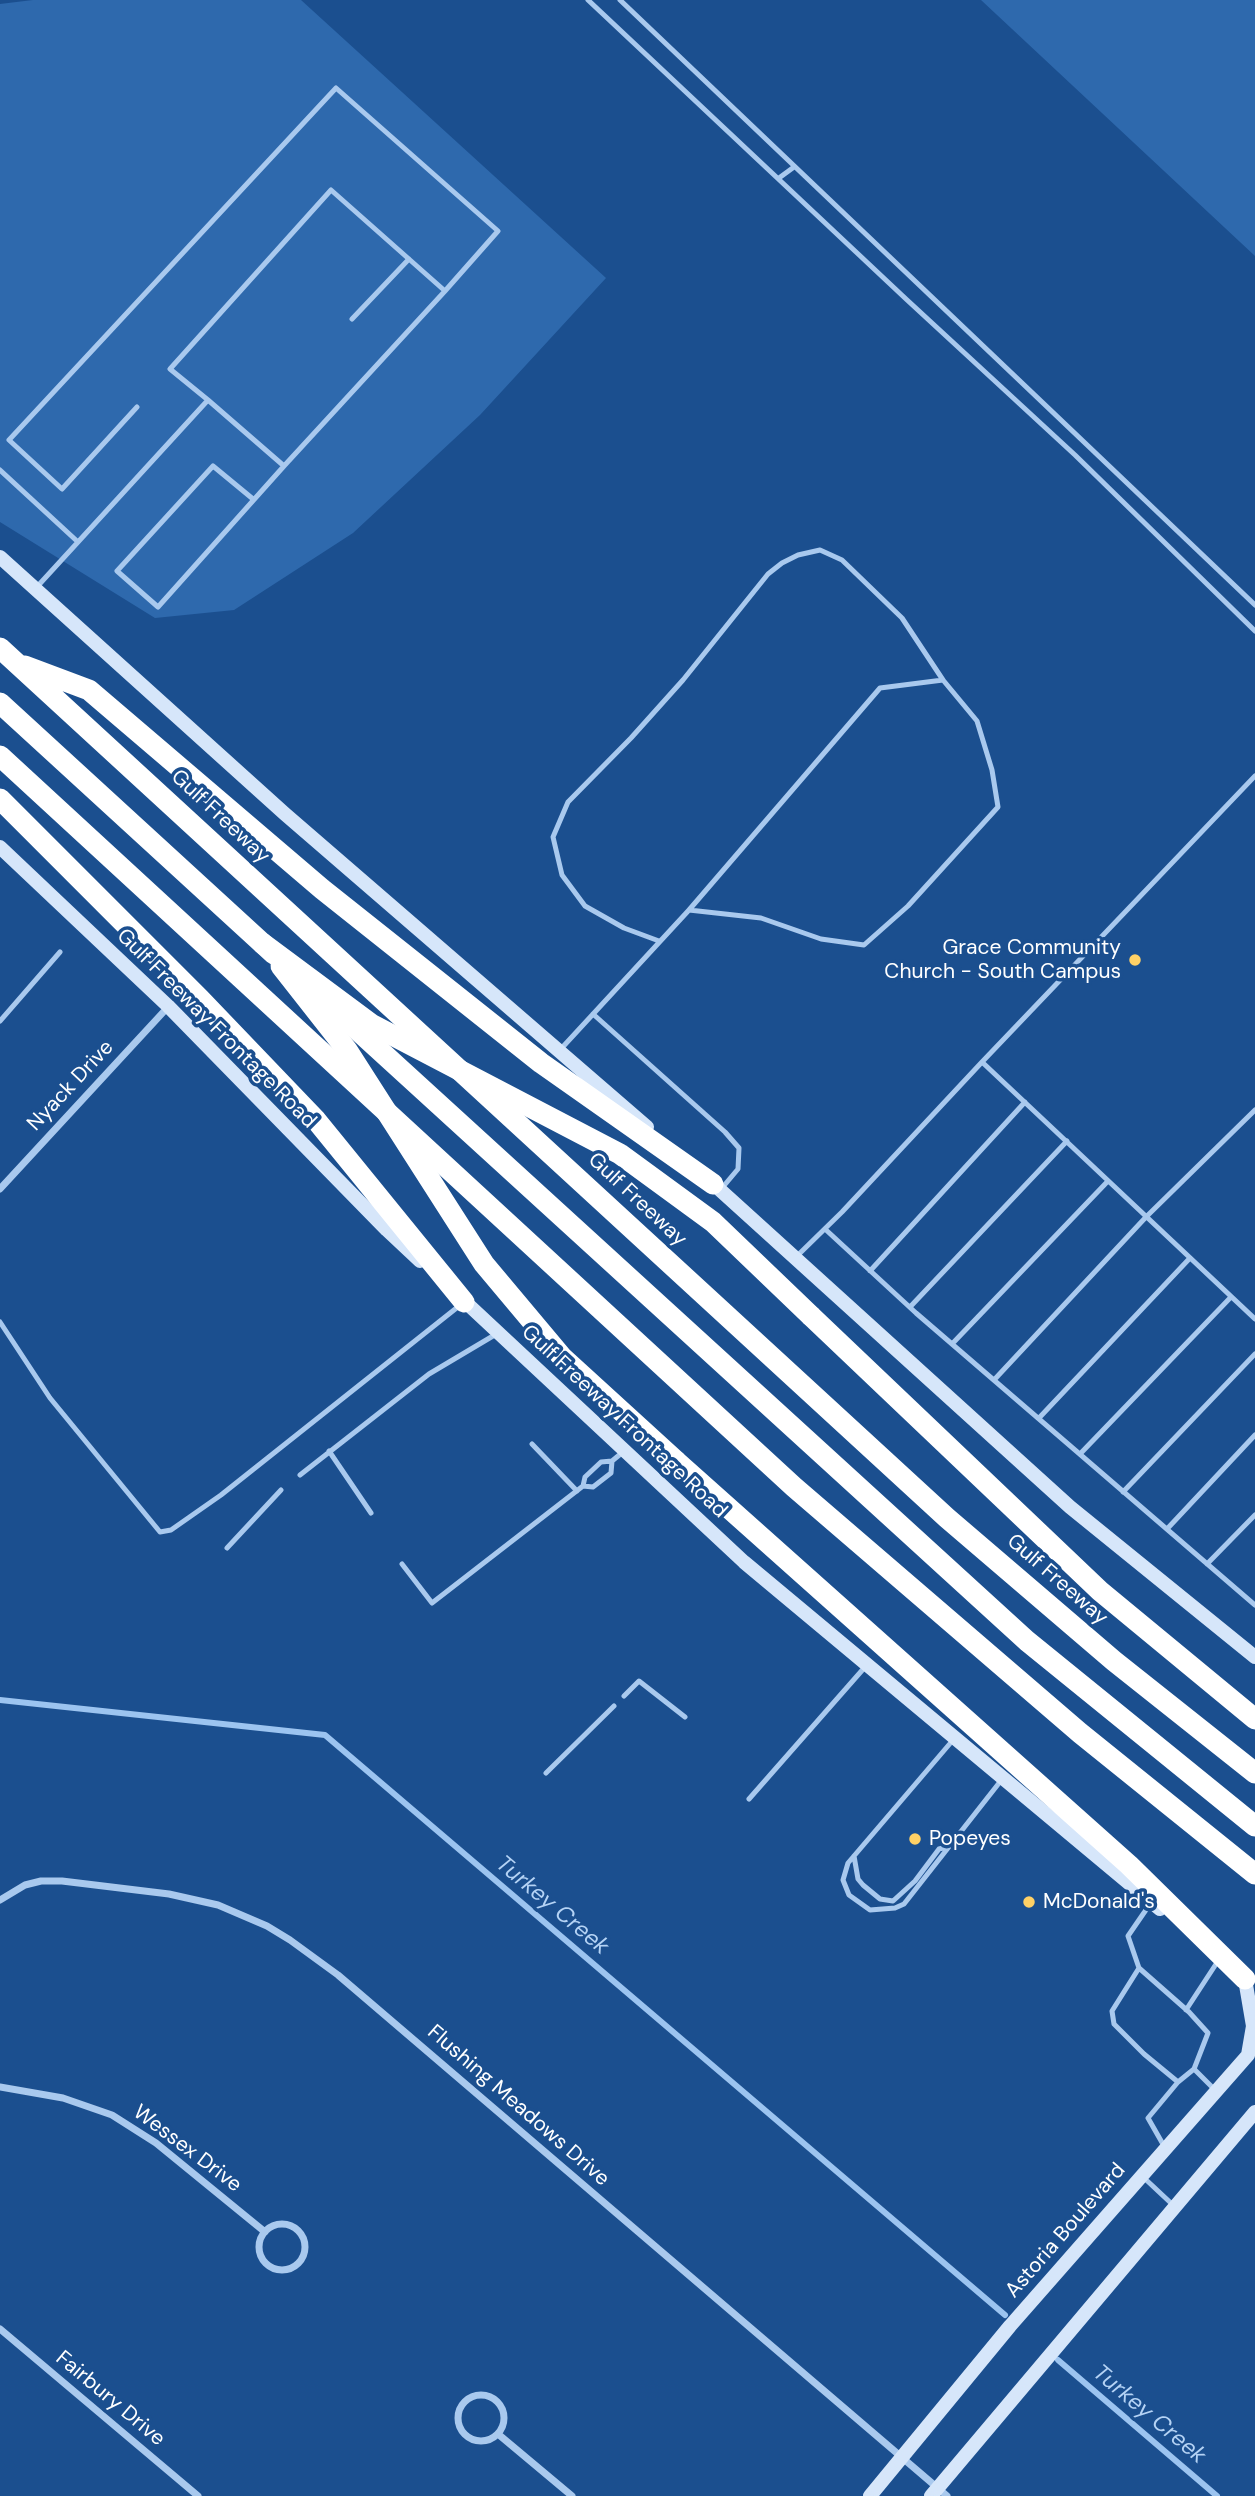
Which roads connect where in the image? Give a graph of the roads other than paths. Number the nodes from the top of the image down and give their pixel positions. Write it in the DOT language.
graph roads {
  1 [pos="588,0"];
  2 [pos="620,0"];
  3 [pos="794,167"];
  4 [pos="779,178"];
  5 [pos="409,260"];
  6 [pos="445,291"];
  7 [pos="352,320"];
  8 [pos="1014,376"];
  9 [pos="1003,388"];
  10 [pos="208,400"];
  11 [pos="137,407"];
  12 [pos="284,467"];
  13 [pos="0,470"];
  14 [pos="254,499"];
  15 [pos="78,542"];
  16 [pos="0,557"];
  17 [pos="36,589"];
  18 [pos="1255,605"];
  19 [pos="1255,631"];
  20 [pos="0,648"];
  21 [pos="17,663"];
  22 [pos="943,680"];
  23 [pos="0,703"];
  24 [pos="0,756"];
  25 [pos="1255,776"];
  26 [pos="0,799"];
  27 [pos="0,847"];
  28 [pos="689,910"];
  29 [pos="659,942"];
  30 [pos="262,943"];
  31 [pos="60,952"];
  32 [pos="168,1006"];
  33 [pos="593,1014"];
  34 [pos="0,1021"];
  35 [pos="559,1051"];
  36 [pos="982,1062"];
  37 [pos="1025,1102"];
  38 [pos="1255,1110"];
  39 [pos="1067,1141"];
  40 [pos="1108,1181"];
  41 [pos="716,1187"];
  42 [pos="0,1189"];
  43 [pos="1146,1217"];
  44 [pos="824,1229"];
  45 [pos="795,1258"];
  46 [pos="1190,1258"];
  47 [pos="870,1271"];
  48 [pos="1231,1297"];
  49 [pos="464,1302"];
  50 [pos="910,1307"];
  51 [pos="1255,1320"];
  52 [pos="0,1322"];
  53 [pos="498,1333"];
  54 [pos="952,1344"];
  55 [pos="1255,1354"];
  56 [pos="994,1380"];
  57 [pos="1039,1419"];
  58 [pos="1255,1435"];
  59 [pos="532,1444"];
  60 [pos="624,1450"];
  61 [pos="328,1451"];
  62 [pos="1080,1454"];
  63 [pos="612,1461"];
  64 [pos="300,1475"];
  65 [pos="580,1488"];
  66 [pos="281,1490"];
  67 [pos="1123,1492"];
  68 [pos="371,1513"];
  69 [pos="1255,1515"];
  70 [pos="1167,1529"];
  71 [pos="227,1548"];
  72 [pos="402,1564"];
  73 [pos="1207,1564"];
  74 [pos="1254,1603"];
  75 [pos="1255,1657"];
  76 [pos="867,1664"];
  77 [pos="624,1696"];
  78 [pos="614,1706"];
  79 [pos="685,1717"];
  80 [pos="1255,1719"];
  81 [pos="956,1738"];
  82 [pos="546,1773"];
  83 [pos="1255,1773"];
  84 [pos="1003,1777"];
  85 [pos="749,1799"];
  86 [pos="1255,1826"];
  87 [pos="950,1846"];
  88 [pos="853,1856"];
  89 [pos="1255,1874"];
  90 [pos="3,1897"];
  91 [pos="1152,1901"];
  92 [pos="1220,1958"];
  93 [pos="1139,1968"];
  94 [pos="1250,1983"];
  95 [pos="1186,2010"];
  96 [pos="1194,2069"];
  97 [pos="1178,2082"];
  98 [pos="0,2087"];
  99 [pos="1216,2091"];
  100 [pos="1255,2112"];
  101 [pos="1166,2149"];
  102 [pos="1142,2176"];
  103 [pos="1175,2206"];
  104 [pos="265,2232"];
  105 [pos="0,2329"];
  106 [pos="498,2434"];
  107 [pos="901,2458"];
  108 [pos="938,2493"];
  109 [pos="198,2496"];
  110 [pos="572,2496"];
  111 [pos="870,2496"];
  1 -- 4 [label="lane"];
  2 -- 3 [label="lane"];
  3 -- 4 [label="lane"];
  3 -- 8 [label="lane"];
  4 -- 9 [label="lane"];
  5 -- 6 [label="lane"];
  5 -- 7 [label="lane"];
  5 -- 10 [label="lane"];
  6 -- 11 [label="lane"];
  6 -- 12 [label="lane"];
  8 -- 9 [label="lane"];
  8 -- 18 [label="lane"];
  9 -- 19 [label="lane"];
  10 -- 12 [label="lane"];
  10 -- 15 [label="lane"];
  12 -- 14 [label="lane"];
  13 -- 15 [label="lane"];
  14 -- 14 [label="lane"];
  15 -- 17 [label="lane"];
  16 -- 17 [label="main road"];
  17 -- 35 [label="main road"];
  20 -- 21 [label="highway, Gulf Freeway"];
  21 -- 41 [label="highway"];
  21 -- 83 [label="highway, Gulf Freeway"];
  22 -- 28 [label="lane"];
  22 -- 28 [label="lane"];
  22 -- 29 [label="lane"];
  23 -- 30 [label="highway"];
  24 -- 89 [label="highway"];
  25 -- 36 [label="lane"];
  26 -- 49 [label="highway"];
  27 -- 32 [label="main road, Gulf Freeway Frontage Road"];
  28 -- 29 [label="lane"];
  29 -- 33 [label="lane"];
  30 -- 80 [label="highway, bridge"];
  30 -- 86 [label="highway, bridge"];
  30 -- 94 [label="highway, bridge"];
  31 -- 34 [label="lane"];
  32 -- 42 [label="street, Nyack Drive"];
  32 -- 49 [label="main road, Gulf Freeway Frontage Road"];
  33 -- 35 [label="lane"];
  33 -- 41 [label="lane"];
  35 -- 41 [label="main road"];
  36 -- 37 [label="lane"];
  36 -- 44 [label="lane"];
  37 -- 39 [label="lane"];
  37 -- 47 [label="lane"];
  38 -- 43 [label="lane"];
  39 -- 40 [label="lane"];
  39 -- 50 [label="lane"];
  40 -- 43 [label="lane"];
  40 -- 54 [label="lane"];
  41 -- 45 [label="main road"];
  43 -- 46 [label="lane"];
  43 -- 56 [label="lane"];
  44 -- 45 [label="lane"];
  44 -- 47 [label="lane"];
  45 -- 75 [label="main road"];
  46 -- 48 [label="lane"];
  46 -- 57 [label="lane"];
  47 -- 50 [label="lane"];
  48 -- 51 [label="lane"];
  48 -- 62 [label="lane"];
  49 -- 52 [label="lane"];
  49 -- 53 [label="main road, Gulf Freeway Frontage Road"];
  50 -- 54 [label="lane"];
  53 -- 60 [label="main road, Gulf Freeway Frontage Road"];
  53 -- 61 [label="lane"];
  54 -- 56 [label="lane"];
  55 -- 67 [label="lane"];
  56 -- 57 [label="lane"];
  57 -- 62 [label="lane"];
  58 -- 70 [label="lane"];
  59 -- 65 [label="lane"];
  60 -- 63 [label="lane"];
  60 -- 76 [label="main road, Gulf Freeway Frontage Road"];
  61 -- 64 [label="lane"];
  61 -- 68 [label="lane"];
  62 -- 67 [label="lane"];
  63 -- 65 [label="lane"];
  63 -- 65 [label="lane"];
  65 -- 72 [label="lane"];
  66 -- 71 [label="lane"];
  67 -- 70 [label="lane"];
  69 -- 73 [label="lane"];
  70 -- 73 [label="lane"];
  73 -- 74 [label="lane"];
  76 -- 81 [label="main road, Gulf Freeway Frontage Road"];
  76 -- 85 [label="lane"];
  77 -- 79 [label="lane"];
  78 -- 82 [label="lane"];
  81 -- 84 [label="main road, Gulf Freeway Frontage Road"];
  81 -- 88 [label="lane"];
  84 -- 87 [label="lane"];
  84 -- 91 [label="main road, Gulf Freeway Frontage Road"];
  87 -- 88 [label="lane"];
  87 -- 88 [label="lane"];
  90 -- 107 [label="street, Flushing Meadows Drive"];
  91 -- 92 [label="main road, Gulf Freeway Frontage Road"];
  91 -- 93 [label="lane"];
  92 -- 94 [label="main road, Gulf Freeway Frontage Road"];
  92 -- 95 [label="lane"];
  93 -- 95 [label="lane"];
  93 -- 97 [label="lane"];
  94 -- 99 [label="main road, Astoria Boulevard"];
  95 -- 96 [label="lane"];
  96 -- 97 [label="lane"];
  96 -- 99 [label="lane"];
  97 -- 101 [label="lane"];
  98 -- 104 [label="street, Wessex Drive"];
  99 -- 101 [label="main road, Astoria Boulevard"];
  100 -- 103 [label="main road"];
  101 -- 102 [label="main road, Astoria Boulevard"];
  102 -- 103 [label="lane"];
  102 -- 107 [label="main road, Astoria Boulevard"];
  103 -- 108 [label="main road"];
  104 -- 104 [label="street"];
  105 -- 109 [label="street, Fairbury Drive"];
  106 -- 106 [label="street"];
  106 -- 110 [label="street"];
  107 -- 108 [label="street, Flushing Meadows Drive"];
  107 -- 111 [label="main road, Astoria Boulevard"];
}
